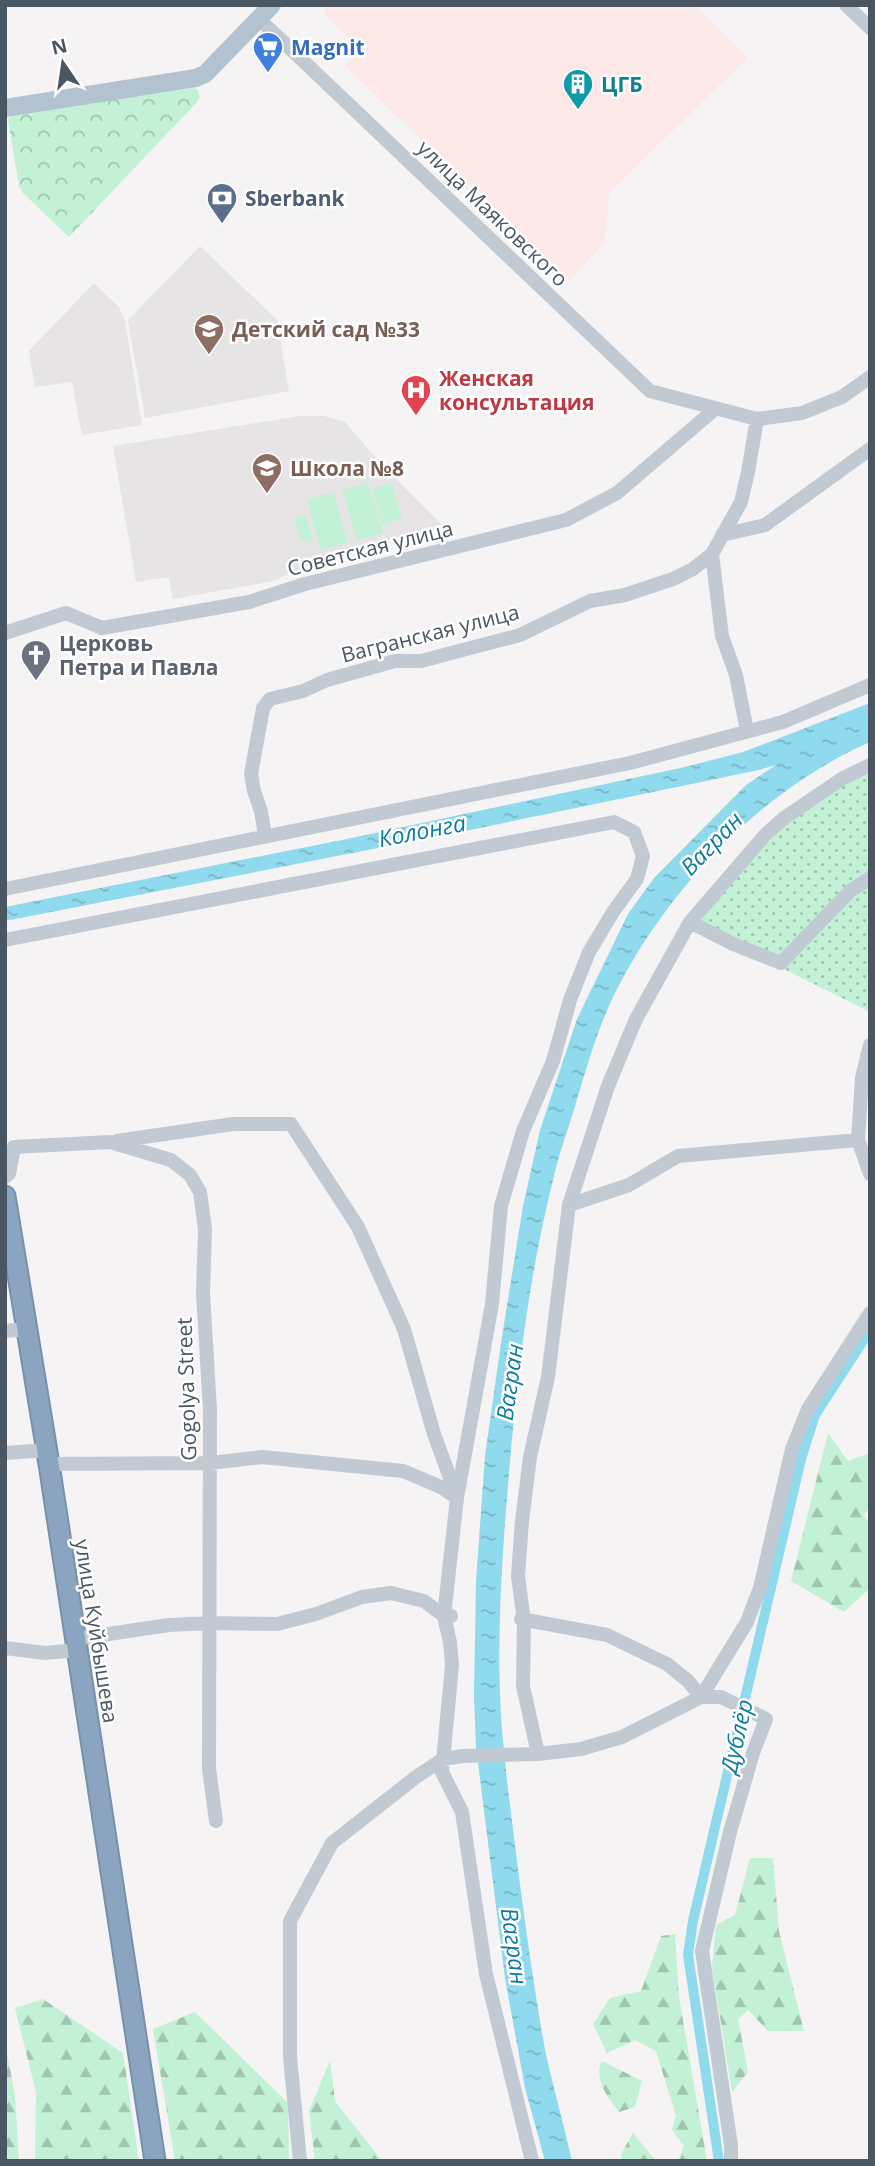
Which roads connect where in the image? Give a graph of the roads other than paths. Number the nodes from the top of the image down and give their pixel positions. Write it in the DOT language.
graph roads {
  1 [pos="272,5"];
  2 [pos="846,5"];
  3 [pos="258,18"];
  4 [pos="870,28"];
  5 [pos="5,108"];
  6 [pos="870,377"];
  7 [pos="715,409"];
  8 [pos="757,419"];
  9 [pos="870,449"];
  10 [pos="722,535"];
  11 [pos="712,554"];
  12 [pos="5,633"];
  13 [pos="870,685"];
  14 [pos="747,731"];
  15 [pos="870,765"];
  16 [pos="265,836"];
  17 [pos="870,878"];
  18 [pos="5,890"];
  19 [pos="690,922"];
  20 [pos="5,940"];
  21 [pos="870,1045"];
  22 [pos="858,1140"];
  23 [pos="110,1142"];
  24 [pos="870,1174"];
  25 [pos="5,1177"];
  26 [pos="5,1196"];
  27 [pos="569,1205"];
  28 [pos="870,1313"];
  29 [pos="27,1329"];
  30 [pos="5,1331"];
  31 [pos="5,1453"];
  32 [pos="48,1457"];
  33 [pos="209,1463"];
  34 [pos="457,1498"];
  35 [pos="448,1616"];
  36 [pos="522,1620"];
  37 [pos="209,1623"];
  38 [pos="76,1645"];
  39 [pos="5,1648"];
  40 [pos="701,1697"];
  41 [pos="538,1754"];
  42 [pos="443,1759"];
  43 [pos="216,1821"];
  44 [pos="155,2161"];
  45 [pos="300,2161"];
  46 [pos="532,2161"];
  47 [pos="731,2161"];
  1 -- 3 [label="main road"];
  2 -- 4 [label="street"];
  3 -- 5 [label="main road"];
  3 -- 7 [label="street, улица Маяковского"];
  6 -- 8 [label="street"];
  7 -- 8 [label="street, улица Маяковского"];
  7 -- 12 [label="street, Советская улица"];
  8 -- 10 [label="street"];
  9 -- 10 [label="street"];
  10 -- 11 [label="street"];
  11 -- 14 [label="street"];
  11 -- 16 [label="street, Вагранская улица"];
  13 -- 14 [label="street"];
  14 -- 16 [label="street"];
  15 -- 19 [label="street"];
  16 -- 18 [label="street"];
  17 -- 19 [label="street"];
  19 -- 27 [label="street"];
  20 -- 34 [label="street"];
  21 -- 22 [label="street"];
  22 -- 24 [label="street"];
  22 -- 27 [label="street"];
  23 -- 25 [label="street, Gogolya Street"];
  23 -- 33 [label="street, Gogolya Street"];
  23 -- 34 [label="street"];
  26 -- 29 [label="highway, улица Куйбышева"];
  27 -- 36 [label="street"];
  28 -- 40 [label="street"];
  29 -- 30 [label="street"];
  29 -- 32 [label="highway, улица Куйбышева"];
  31 -- 32 [label="street"];
  32 -- 33 [label="street"];
  32 -- 38 [label="highway, улица Куйбышева"];
  33 -- 34 [label="street"];
  33 -- 37 [label="street, Gogolya Street"];
  34 -- 35 [label="street"];
  35 -- 37 [label="street"];
  35 -- 42 [label="street"];
  36 -- 40 [label="street"];
  36 -- 41 [label="street"];
  37 -- 38 [label="street"];
  37 -- 43 [label="street, Gogolya Street"];
  38 -- 39 [label="street"];
  38 -- 44 [label="highway, улица Куйбышева"];
  40 -- 41 [label="street"];
  40 -- 47 [label="street"];
  41 -- 42 [label="street"];
  42 -- 45 [label="street"];
  42 -- 46 [label="street"];
}
